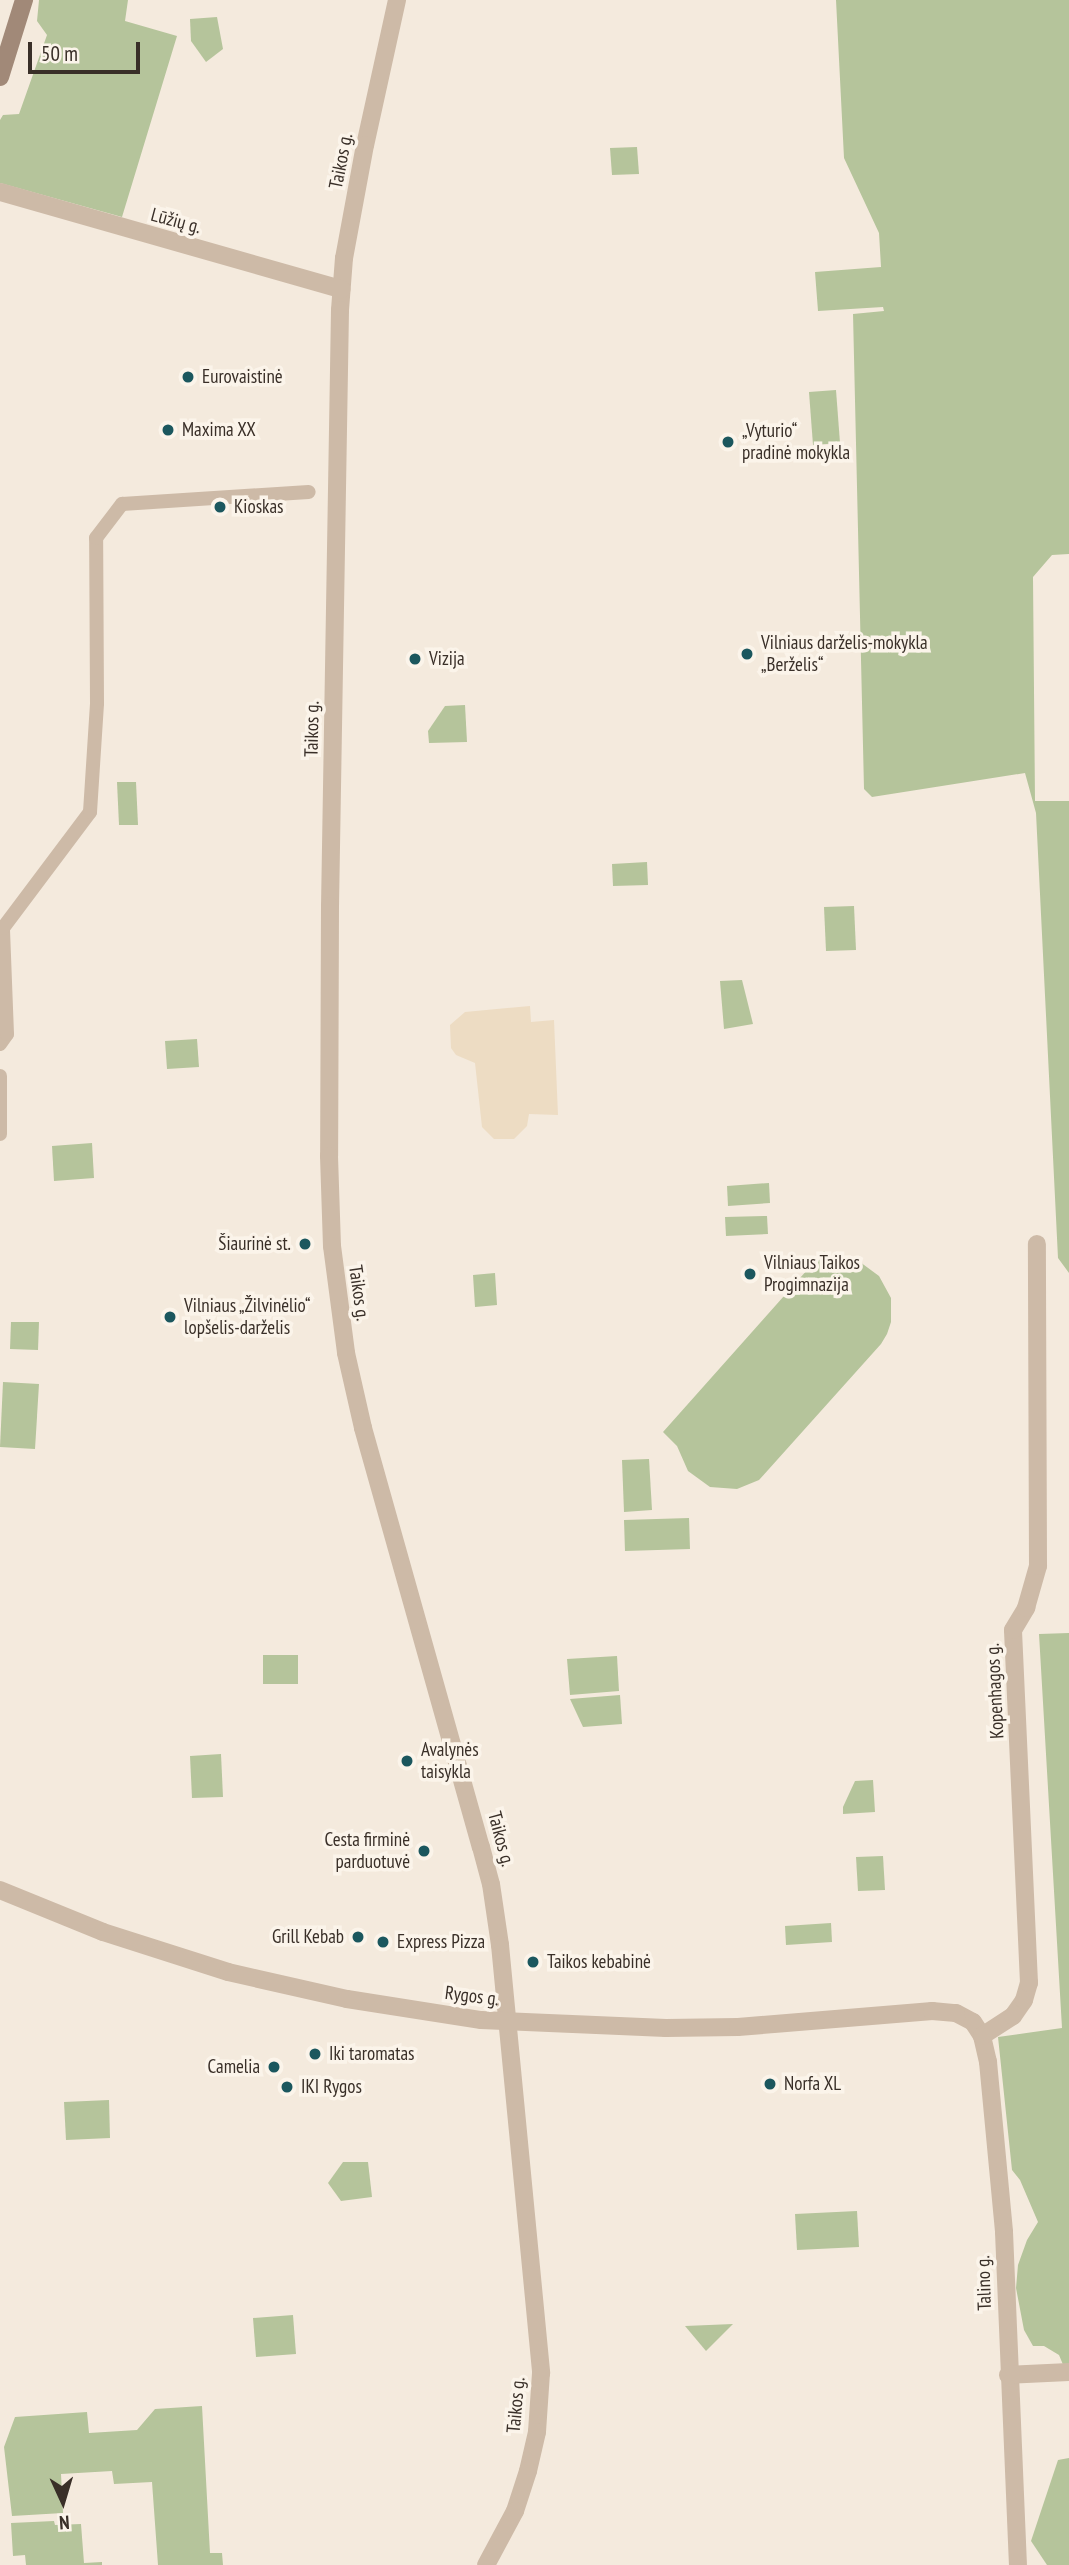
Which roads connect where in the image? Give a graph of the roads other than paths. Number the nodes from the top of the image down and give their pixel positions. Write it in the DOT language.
graph roads {
  1 [pos="24,0"];
  2 [pos="397,0"];
  3 [pos="0,76"];
  4 [pos="0,192"];
  5 [pos="341,289"];
  6 [pos="309,492"];
  7 [pos="0,1044"];
  8 [pos="0,1076"];
  9 [pos="0,1134"];
  10 [pos="1037,1244"];
  11 [pos="0,1890"];
  12 [pos="506,2022"];
  13 [pos="982,2036"];
  14 [pos="1069,2372"];
  15 [pos="1008,2375"];
  16 [pos="485,2565"];
  17 [pos="1018,2565"];
  1 -- 3 [label="main road"];
  2 -- 5 [label="street, Taikos g."];
  4 -- 5 [label="street, Lūžių g."];
  5 -- 12 [label="street, Taikos g."];
  6 -- 7 [label="street"];
  8 -- 9 [label="street"];
  10 -- 13 [label="street, Kopenhagos g."];
  11 -- 12 [label="street, Rygos g."];
  12 -- 13 [label="street, Rygos g."];
  12 -- 16 [label="street, Taikos g."];
  13 -- 15 [label="street, Talino g."];
  14 -- 15 [label="street"];
  15 -- 17 [label="street, Talino g."];
}
